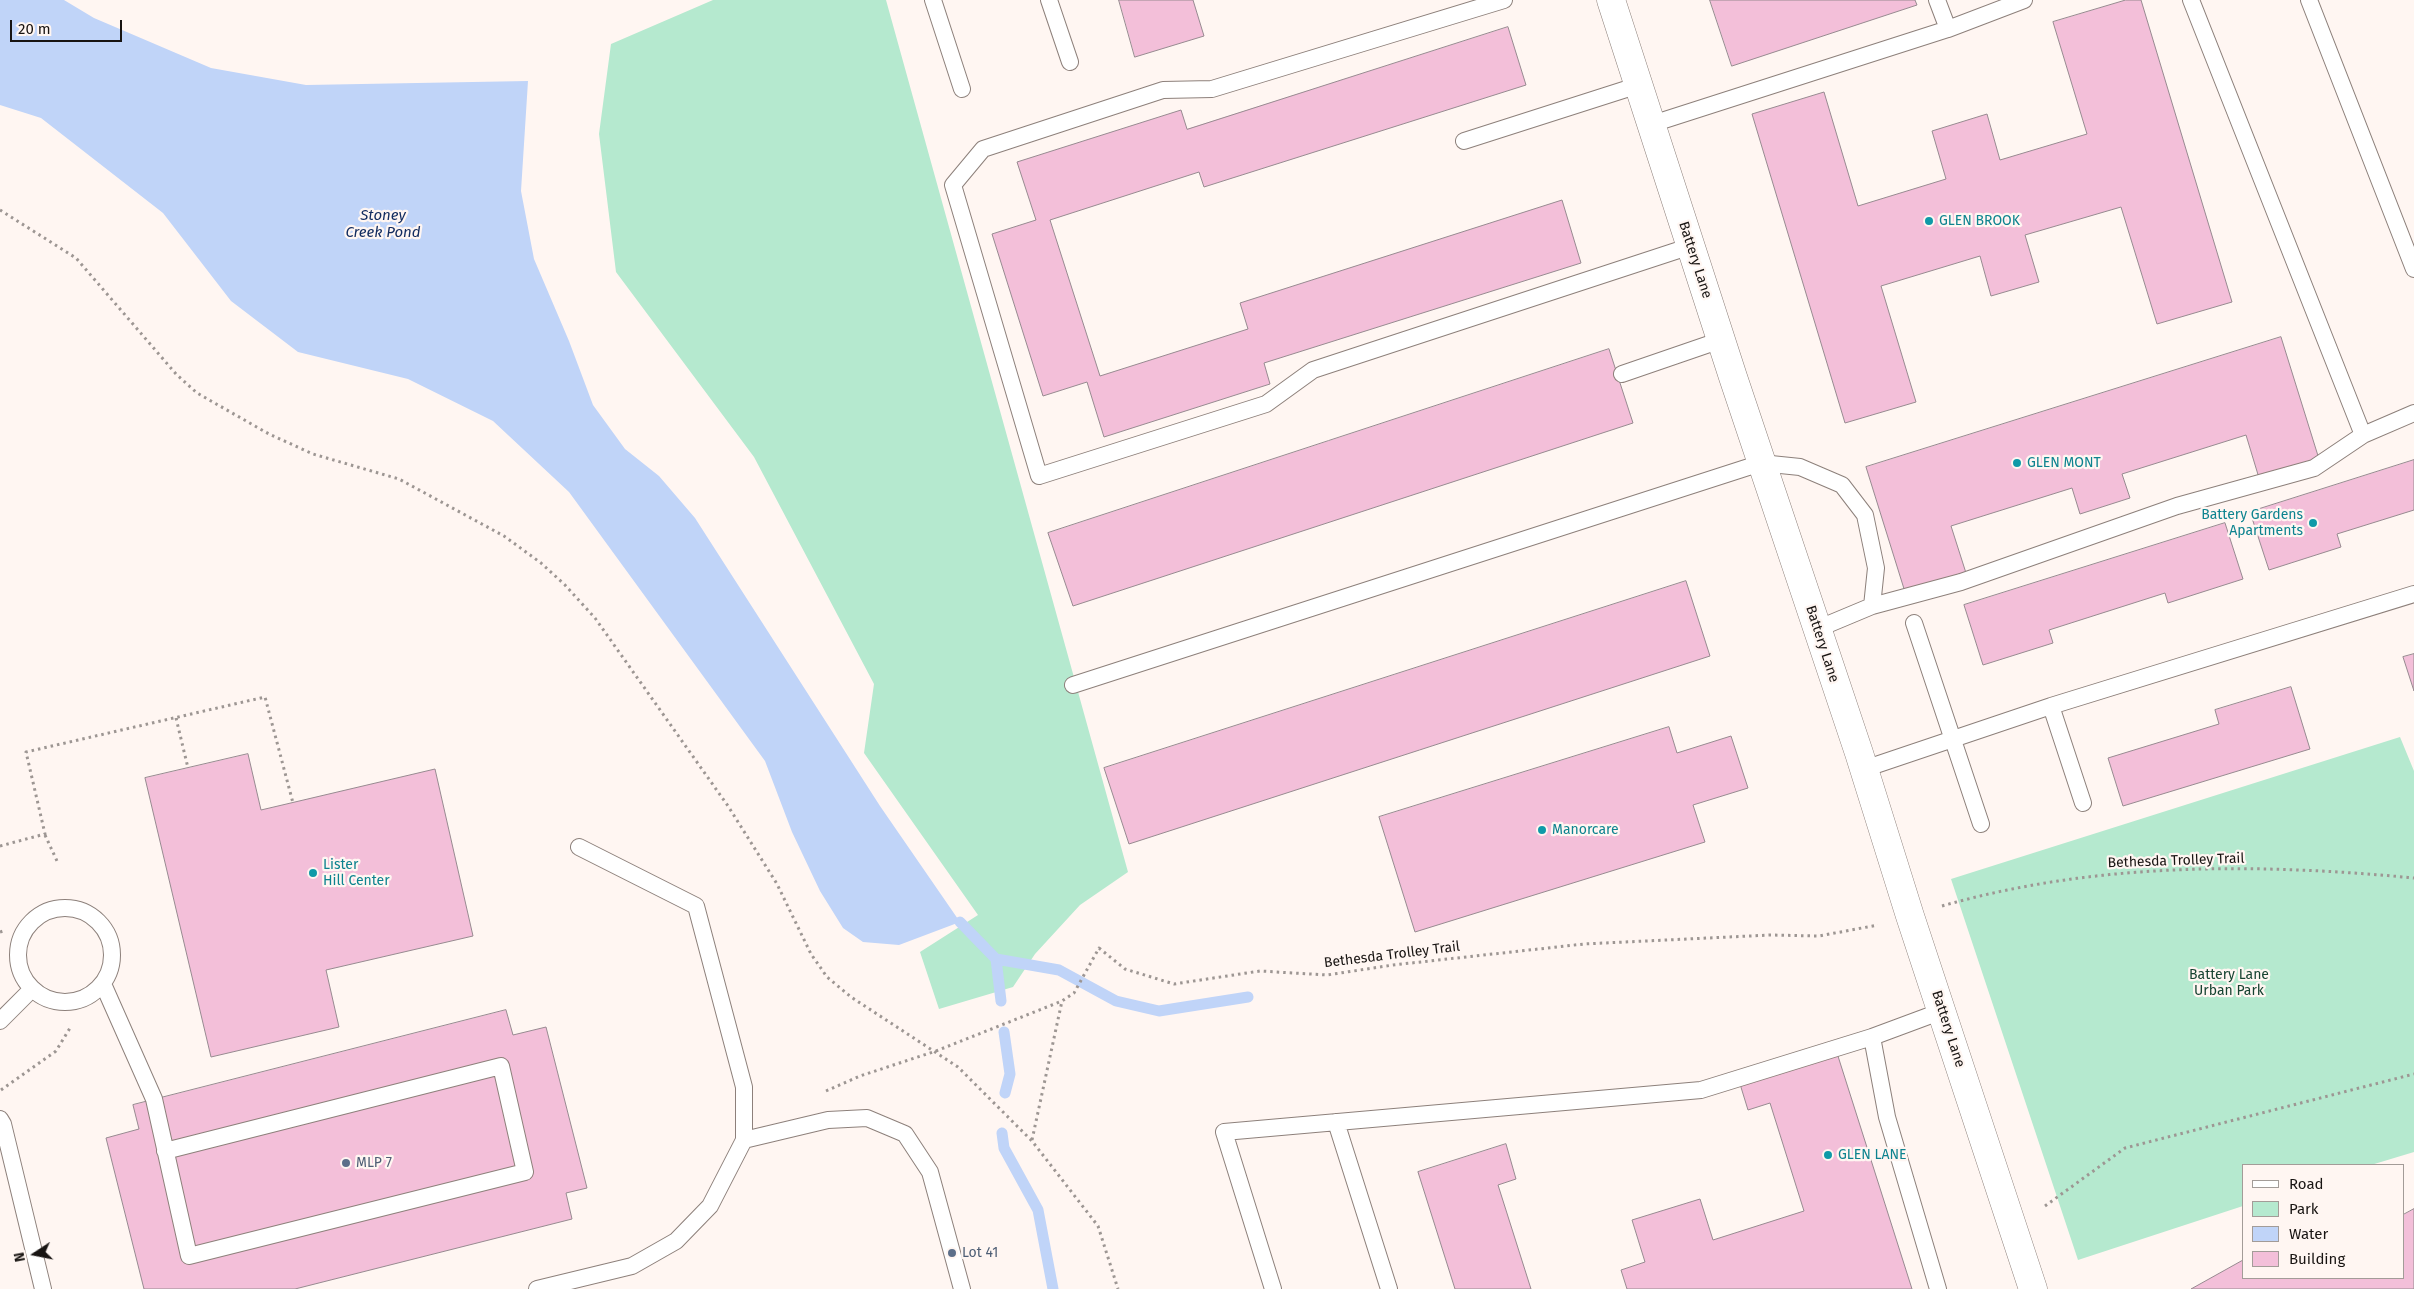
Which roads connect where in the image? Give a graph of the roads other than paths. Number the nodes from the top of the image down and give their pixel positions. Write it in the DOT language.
graph roads {
  1 [pos="933,0"];
  2 [pos="1049,0"];
  3 [pos="1504,0"];
  4 [pos="1611,0"];
  5 [pos="1937,0"];
  6 [pos="2024,0"];
  7 [pos="2191,0"];
  8 [pos="2309,0"];
  9 [pos="1948,29"];
  10 [pos="1070,62"];
  11 [pos="1639,85"];
  12 [pos="962,90"];
  13 [pos="1652,124"];
  14 [pos="1464,142"];
  15 [pos="1691,246"];
  16 [pos="2414,269"];
  17 [pos="1721,340"];
  18 [pos="1622,374"];
  19 [pos="2414,413"];
  20 [pos="2363,435"];
  21 [pos="1761,463"];
  22 [pos="2414,594"];
  23 [pos="1872,606"];
  24 [pos="1914,623"];
  25 [pos="1817,629"];
  26 [pos="1073,685"];
  27 [pos="2051,706"];
  28 [pos="1953,739"];
  29 [pos="1864,769"];
  30 [pos="2083,803"];
  31 [pos="1981,824"];
  32 [pos="579,847"];
  33 [pos="103,984"];
  34 [pos="32,990"];
  35 [pos="1942,1011"];
  36 [pos="0,1020"];
  37 [pos="1872,1037"];
  38 [pos="0,1119"];
  39 [pos="1336,1122"];
  40 [pos="744,1140"];
  41 [pos="165,1151"];
  42 [pos="43,1289"];
  43 [pos="537,1289"];
  44 [pos="962,1289"];
  45 [pos="1273,1289"];
  46 [pos="1389,1289"];
  47 [pos="1938,1289"];
  48 [pos="2032,1289"];
  1 -- 12 [label="lane"];
  2 -- 10 [label="lane"];
  3 -- 15 [label="lane"];
  4 -- 11 [label="street, Battery Lane"];
  5 -- 9 [label="lane"];
  6 -- 9 [label="lane"];
  7 -- 20 [label="lane"];
  8 -- 16 [label="lane"];
  9 -- 13 [label="lane"];
  11 -- 13 [label="street, Battery Lane"];
  11 -- 14 [label="lane"];
  13 -- 15 [label="street, Battery Lane"];
  15 -- 17 [label="street, Battery Lane"];
  17 -- 18 [label="lane"];
  17 -- 21 [label="street, Battery Lane"];
  19 -- 20 [label="lane"];
  20 -- 23 [label="lane"];
  21 -- 23 [label="lane"];
  21 -- 25 [label="street, Battery Lane"];
  21 -- 26 [label="lane"];
  22 -- 27 [label="lane"];
  23 -- 25 [label="lane"];
  24 -- 28 [label="lane"];
  25 -- 29 [label="street, Battery Lane"];
  27 -- 28 [label="lane"];
  27 -- 30 [label="lane"];
  28 -- 29 [label="lane"];
  28 -- 31 [label="lane"];
  29 -- 35 [label="street, Battery Lane"];
  32 -- 40 [label="lane"];
  33 -- 34 [label="lane"];
  33 -- 34 [label="lane"];
  33 -- 41 [label="lane"];
  34 -- 36 [label="lane"];
  35 -- 37 [label="lane"];
  35 -- 48 [label="street, Battery Lane"];
  37 -- 39 [label="lane"];
  37 -- 47 [label="lane"];
  38 -- 42 [label="lane"];
  39 -- 45 [label="lane"];
  39 -- 46 [label="lane"];
  40 -- 43 [label="lane"];
  40 -- 44 [label="lane"];
  41 -- 41 [label="lane"];
}
